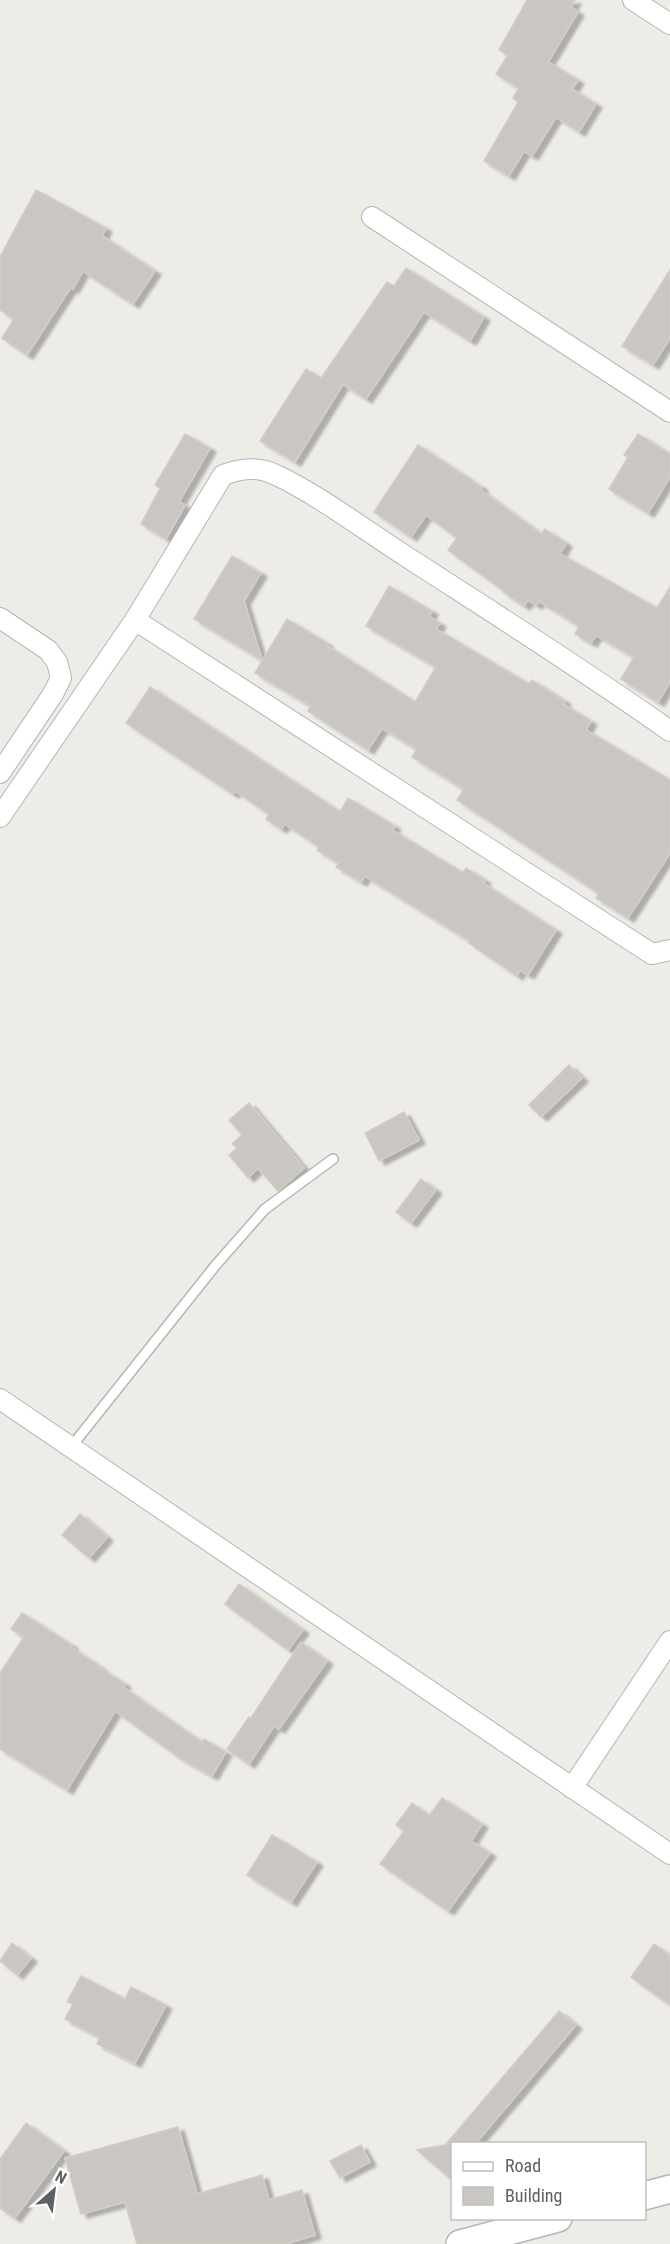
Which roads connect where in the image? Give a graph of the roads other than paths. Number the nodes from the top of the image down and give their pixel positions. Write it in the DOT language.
graph roads {
  1 [pos="633,0"];
  2 [pos="670,24"];
  3 [pos="372,217"];
  4 [pos="670,412"];
  5 [pos="0,618"];
  6 [pos="135,620"];
  7 [pos="670,731"];
  8 [pos="0,773"];
  9 [pos="0,817"];
  10 [pos="670,950"];
  11 [pos="333,1160"];
  12 [pos="3,1407"];
  13 [pos="71,1448"];
  14 [pos="670,1641"];
  15 [pos="572,1788"];
  16 [pos="670,1854"];
  17 [pos="670,2189"];
  18 [pos="646,2196"];
  19 [pos="550,2220"];
  20 [pos="460,2244"];
  1 -- 2 [label="street"];
  3 -- 4 [label="street"];
  5 -- 8 [label="street"];
  6 -- 7 [label="street"];
  6 -- 9 [label="street"];
  6 -- 10 [label="street"];
  11 -- 13 [label="lane"];
  12 -- 13 [label="street"];
  13 -- 15 [label="street"];
  14 -- 15 [label="street"];
  15 -- 16 [label="street"];
  17 -- 18 [label="street"];
  19 -- 20 [label="street"];
}
